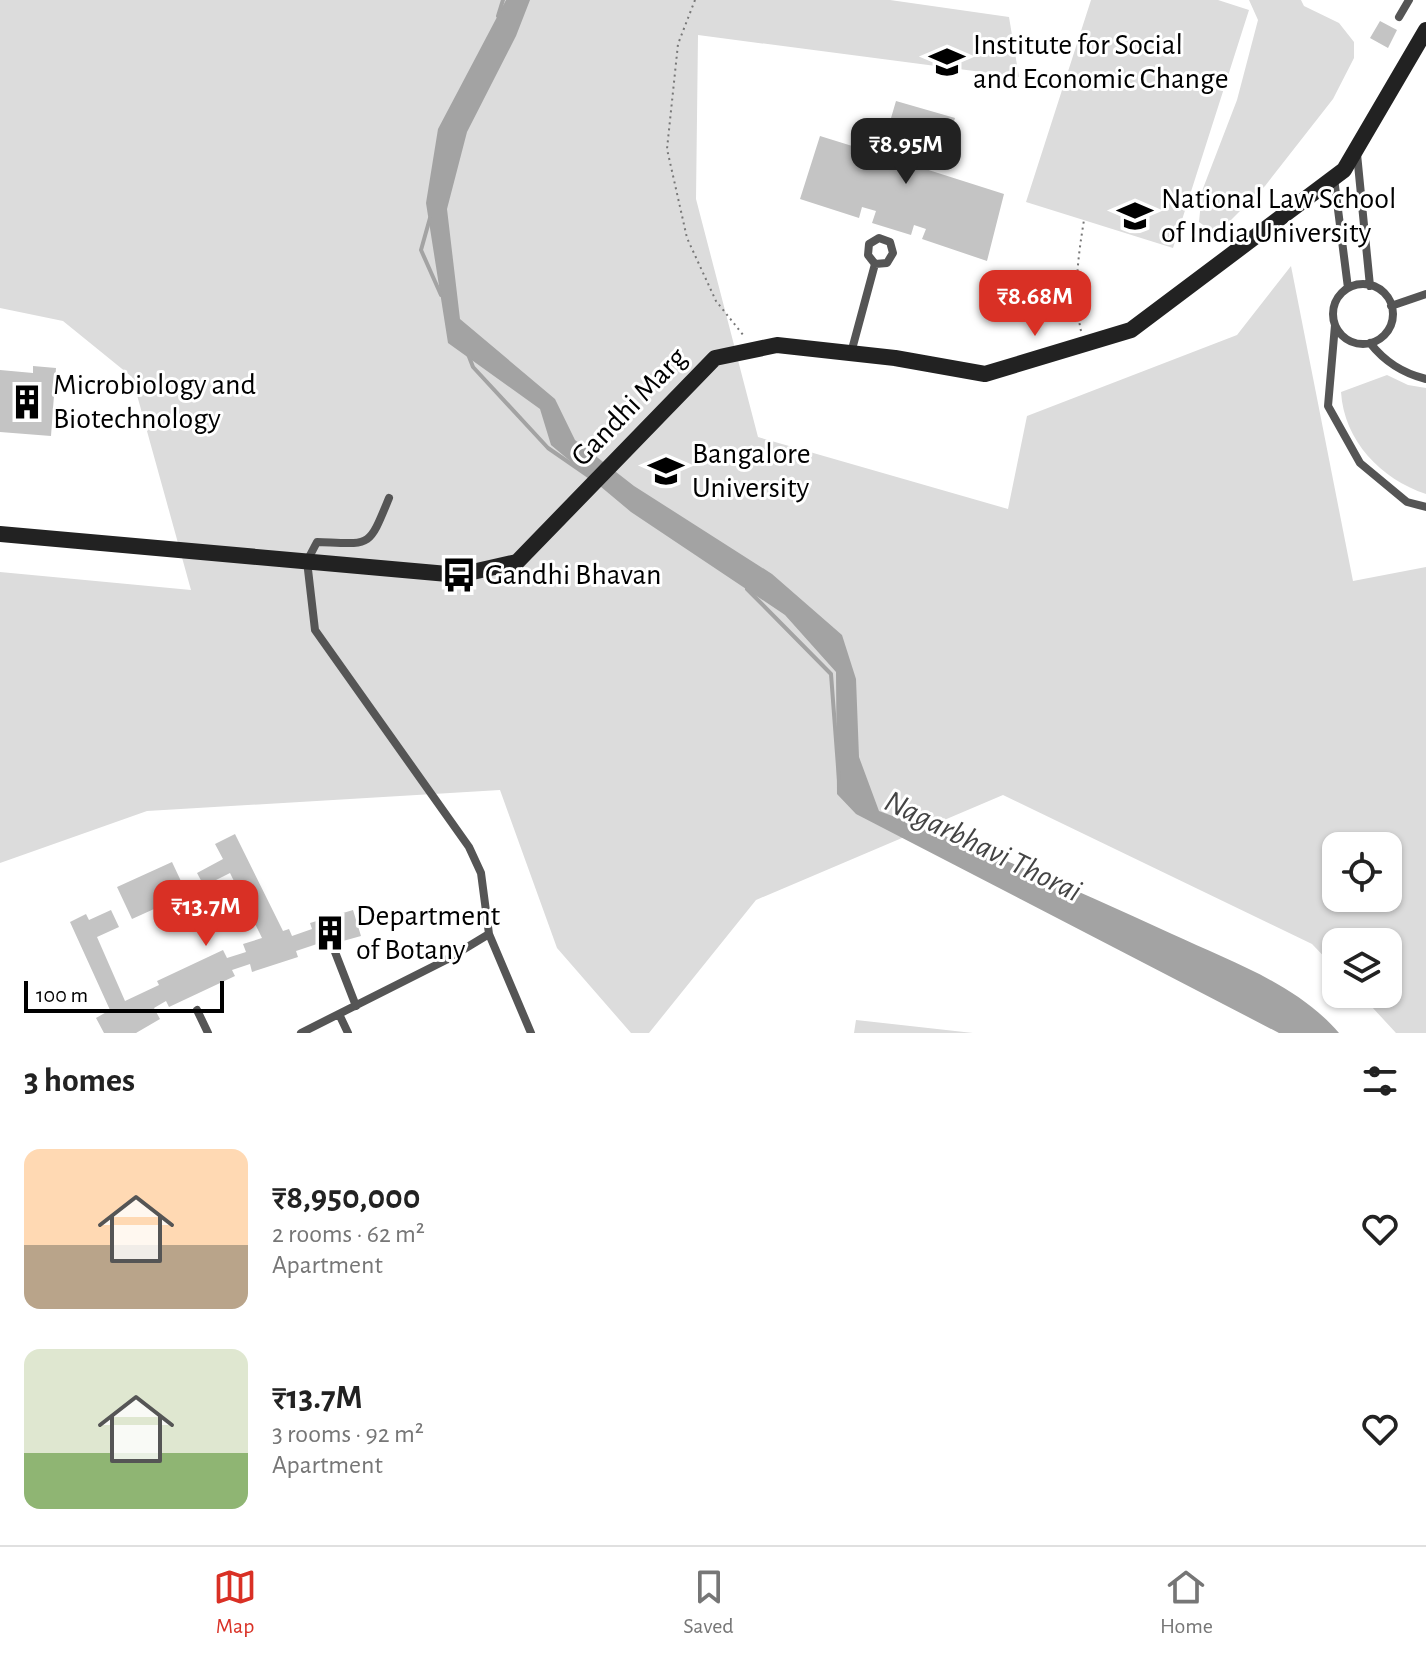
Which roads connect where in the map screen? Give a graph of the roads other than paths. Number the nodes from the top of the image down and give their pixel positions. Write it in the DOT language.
graph roads {
  1 [pos="1409,0"];
  2 [pos="1399,17"];
  3 [pos="1426,30"];
  4 [pos="1357,149"];
  5 [pos="1333,178"];
  6 [pos="875,264"];
  7 [pos="1370,286"];
  8 [pos="1348,288"];
  9 [pos="1426,294"];
  10 [pos="1391,306"];
  11 [pos="1335,325"];
  12 [pos="1370,343"];
  13 [pos="851,353"];
  14 [pos="1426,379"];
  15 [pos="389,498"];
  16 [pos="1426,507"];
  17 [pos="0,534"];
  18 [pos="307,561"];
  19 [pos="489,934"];
  20 [pos="335,952"];
  21 [pos="356,1006"];
  22 [pos="197,1010"];
  23 [pos="339,1014"];
  24 [pos="316,1030"];
  25 [pos="208,1033"];
  26 [pos="301,1033"];
  27 [pos="348,1033"];
  28 [pos="531,1033"];
  1 -- 2 [label="lane"];
  3 -- 4 [label="main road, Gandhi Marg"];
  4 -- 5 [label="main road, Gandhi Marg"];
  4 -- 7 [label="lane"];
  5 -- 8 [label="lane"];
  5 -- 13 [label="main road, Gandhi Marg"];
  6 -- 13 [label="lane"];
  7 -- 8 [label="lane"];
  7 -- 10 [label="lane"];
  8 -- 11 [label="lane"];
  9 -- 10 [label="lane"];
  10 -- 12 [label="lane"];
  11 -- 12 [label="lane"];
  11 -- 16 [label="lane"];
  12 -- 14 [label="lane"];
  13 -- 18 [label="main road, Gandhi Marg"];
  15 -- 18 [label="lane"];
  17 -- 18 [label="main road, Gandhi Marg"];
  18 -- 19 [label="lane"];
  19 -- 21 [label="lane"];
  19 -- 28 [label="lane"];
  20 -- 21 [label="lane"];
  21 -- 23 [label="lane"];
  22 -- 25 [label="lane"];
  23 -- 24 [label="lane"];
  23 -- 27 [label="lane"];
  24 -- 26 [label="lane"];
}
